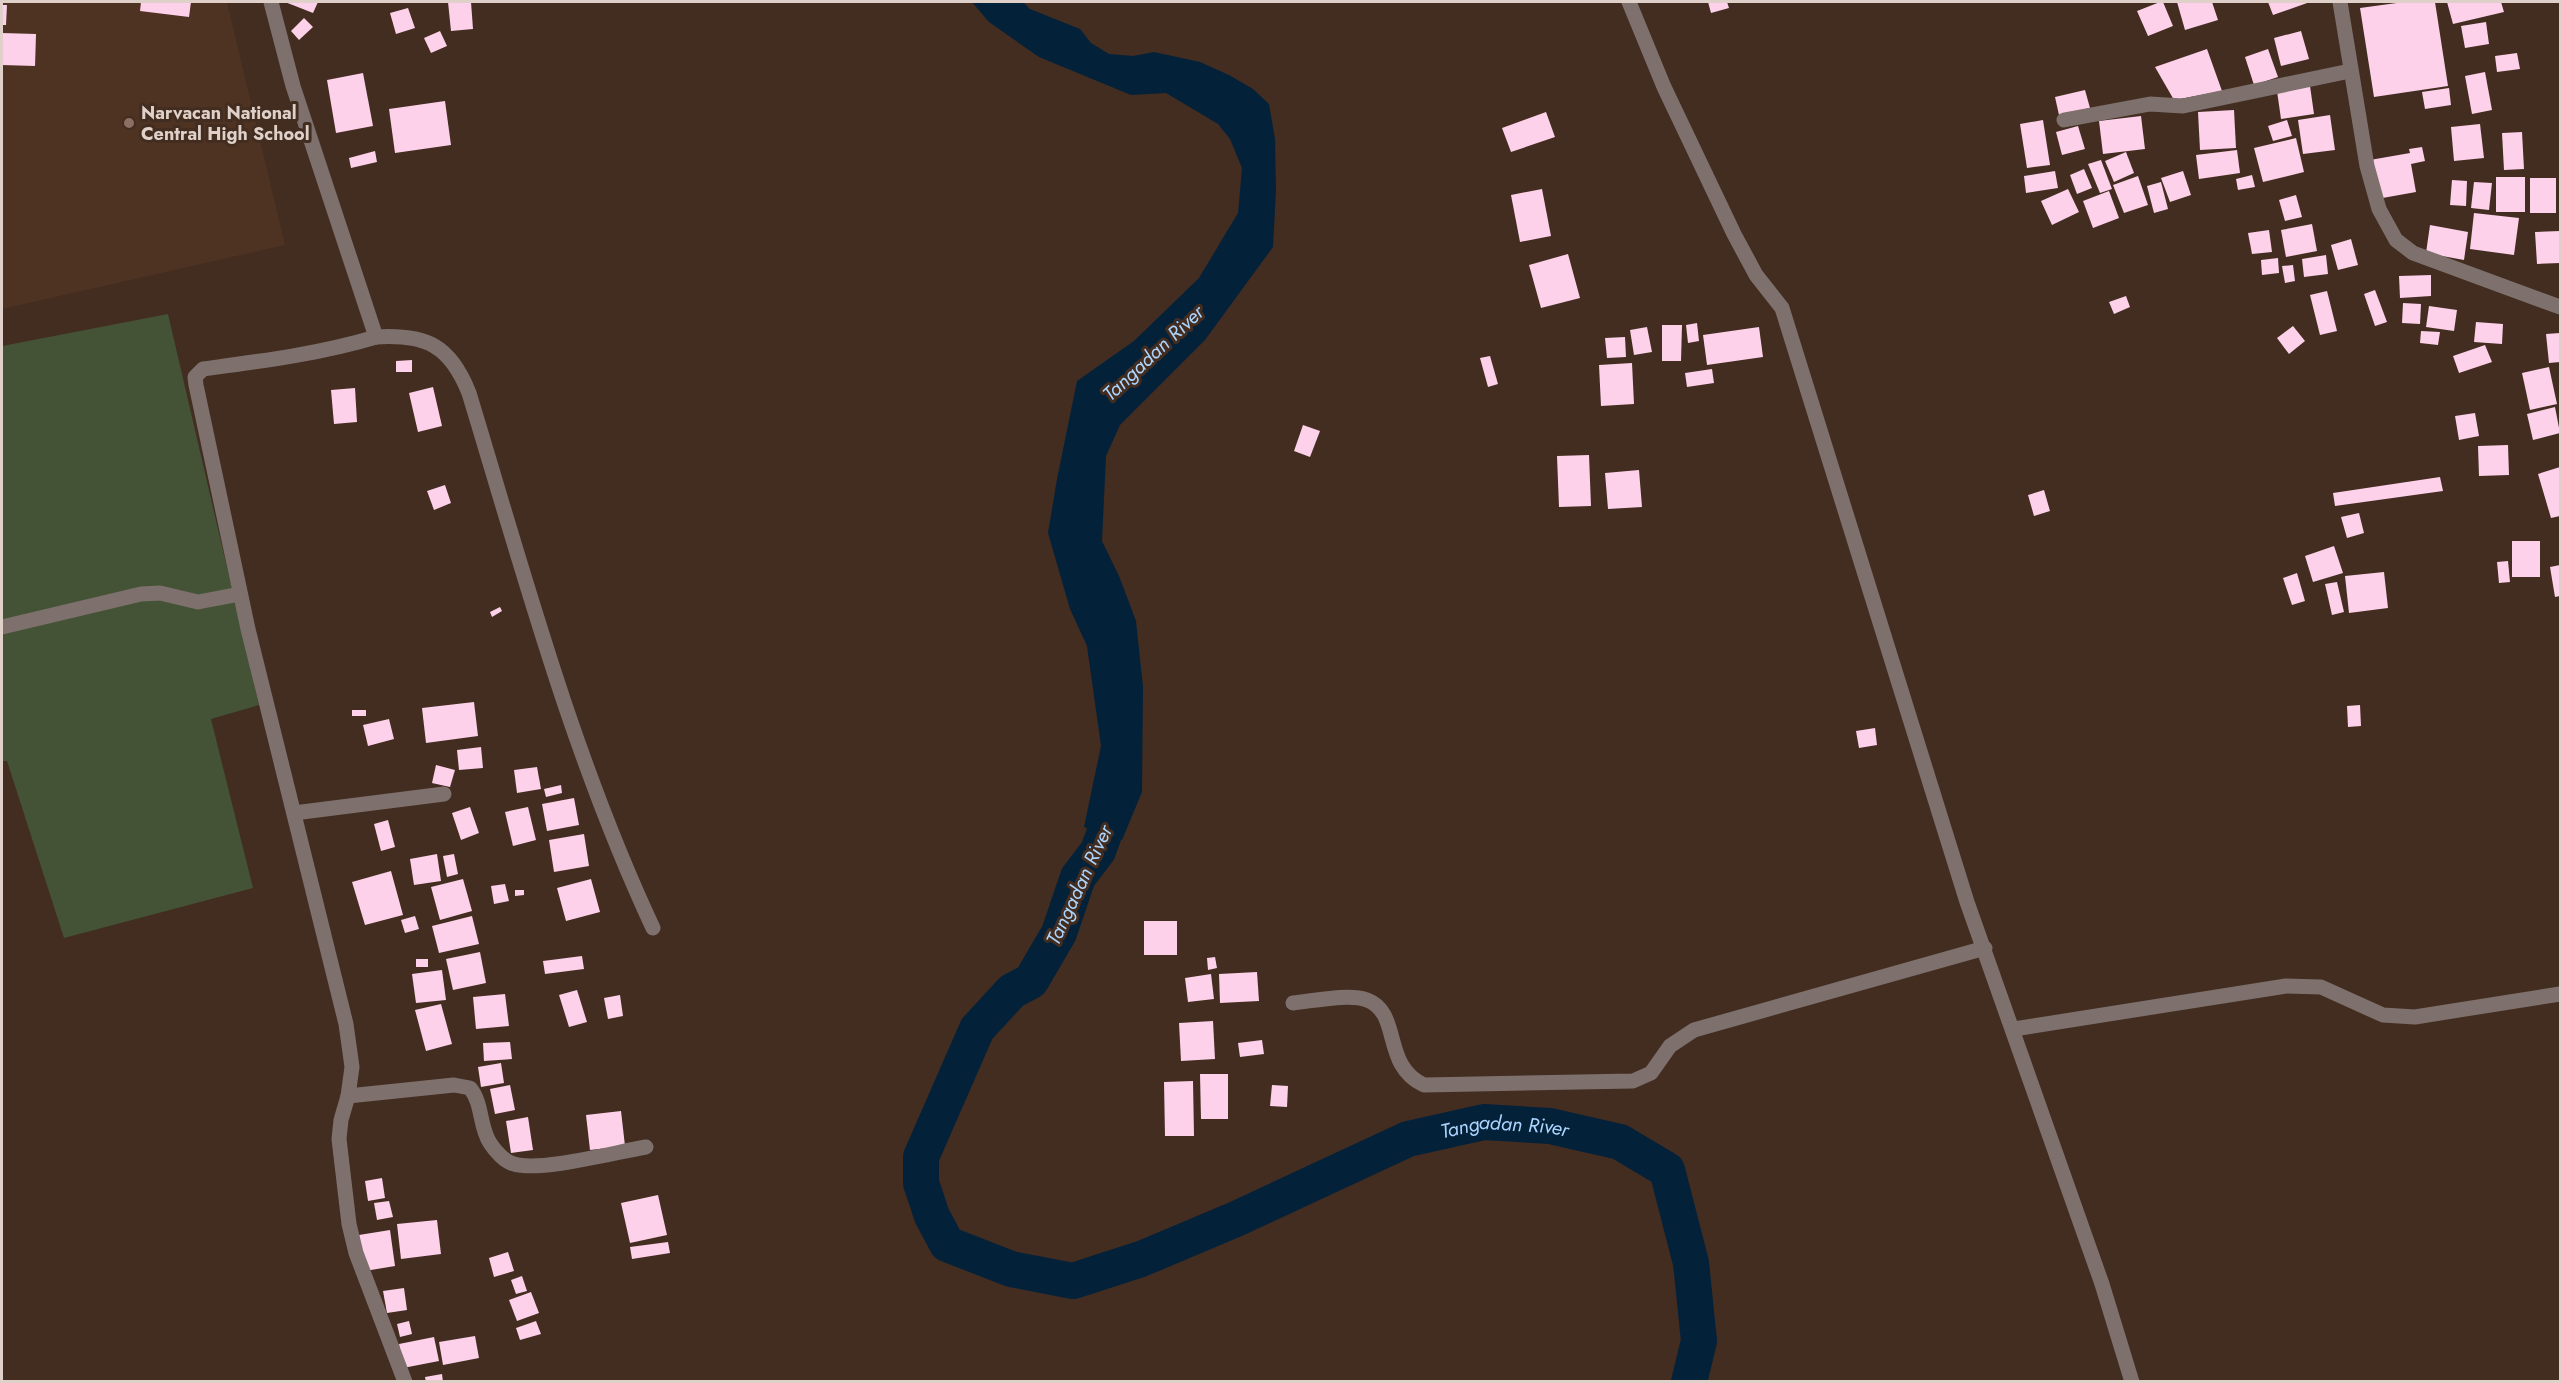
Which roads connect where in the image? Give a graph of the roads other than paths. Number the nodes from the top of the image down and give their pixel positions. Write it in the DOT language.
graph roads {
  1 [pos="271,2"];
  2 [pos="1629,2"];
  3 [pos="2340,2"];
  4 [pos="2350,71"];
  5 [pos="2064,120"];
  6 [pos="2560,307"];
  7 [pos="376,337"];
  8 [pos="240,594"];
  9 [pos="2,627"];
  10 [pos="444,794"];
  11 [pos="294,813"];
  12 [pos="653,928"];
  13 [pos="1985,948"];
  14 [pos="2560,994"];
  15 [pos="1293,1003"];
  16 [pos="2013,1029"];
  17 [pos="348,1096"];
  18 [pos="646,1147"];
  19 [pos="405,1382"];
  20 [pos="2132,1382"];
  1 -- 7 [label="street"];
  2 -- 13 [label="street"];
  3 -- 4 [label="street"];
  4 -- 5 [label="street"];
  4 -- 6 [label="street"];
  7 -- 8 [label="street"];
  7 -- 12 [label="street"];
  8 -- 9 [label="street"];
  8 -- 11 [label="street"];
  10 -- 11 [label="street"];
  11 -- 17 [label="street"];
  13 -- 15 [label="street"];
  13 -- 16 [label="street"];
  14 -- 16 [label="street"];
  16 -- 20 [label="street"];
  17 -- 18 [label="street"];
  17 -- 19 [label="street"];
}
